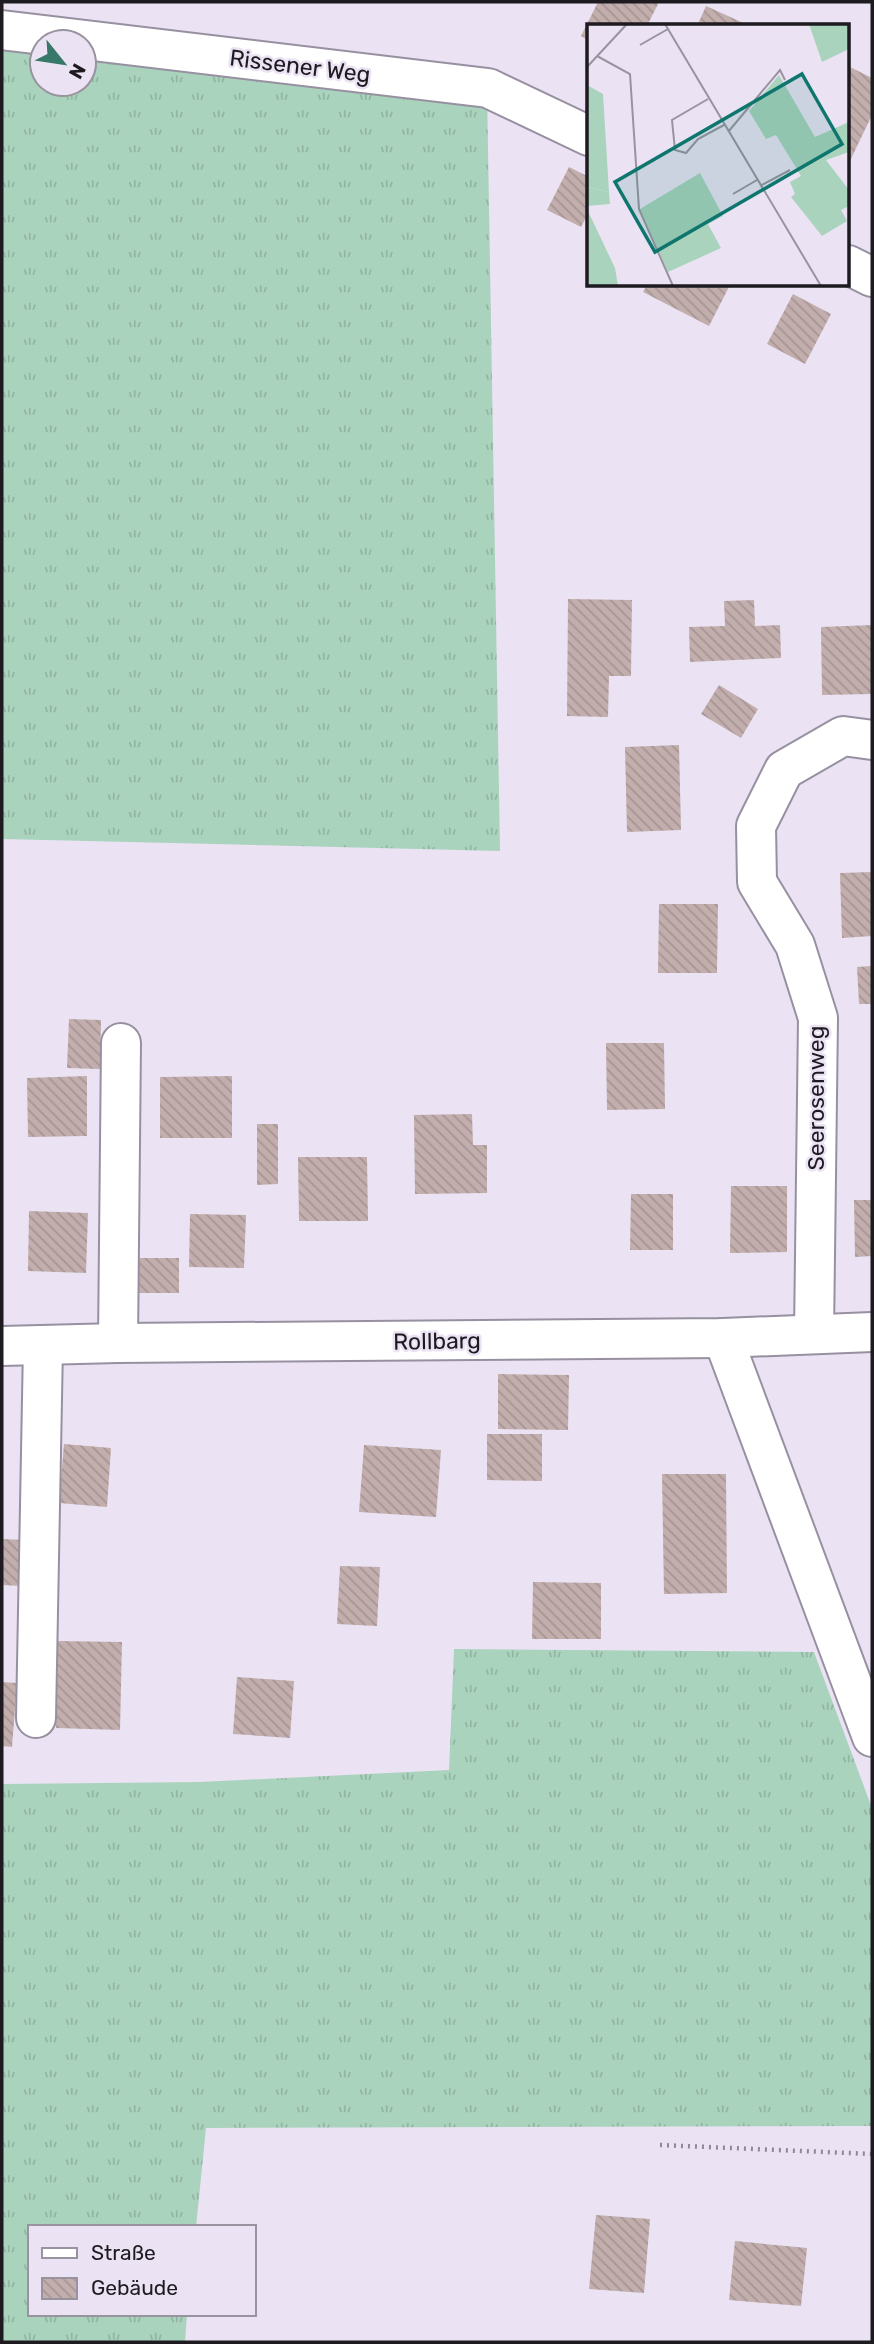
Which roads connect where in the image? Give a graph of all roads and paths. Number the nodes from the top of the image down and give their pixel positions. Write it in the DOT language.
graph roads {
  1 [pos="2,30"];
  2 [pos="587,135"];
  3 [pos="850,266"];
  4 [pos="872,277"];
  5 [pos="872,740"];
  6 [pos="121,1043"];
  7 [pos="872,1332"];
  8 [pos="814,1334"];
  9 [pos="723,1338"];
  10 [pos="118,1343"];
  11 [pos="2,1346"];
  12 [pos="43,1346"];
  13 [pos="36,1718"];
  14 [pos="872,1737"];
  15 [pos="660,2145"];
  16 [pos="872,2154"];
  1 -- 2 [label="street, Rissener Weg"];
  3 -- 4 [label="street"];
  5 -- 8 [label="street, Seerosenweg"];
  6 -- 10 [label="street"];
  7 -- 8 [label="street, Rollbarg"];
  8 -- 9 [label="street, Rollbarg"];
  9 -- 10 [label="street, Rollbarg"];
  9 -- 14 [label="street"];
  10 -- 12 [label="street, Rollbarg"];
  11 -- 12 [label="street, Rollbarg"];
  12 -- 13 [label="street"];
  15 -- 16 [label="path"];
}
